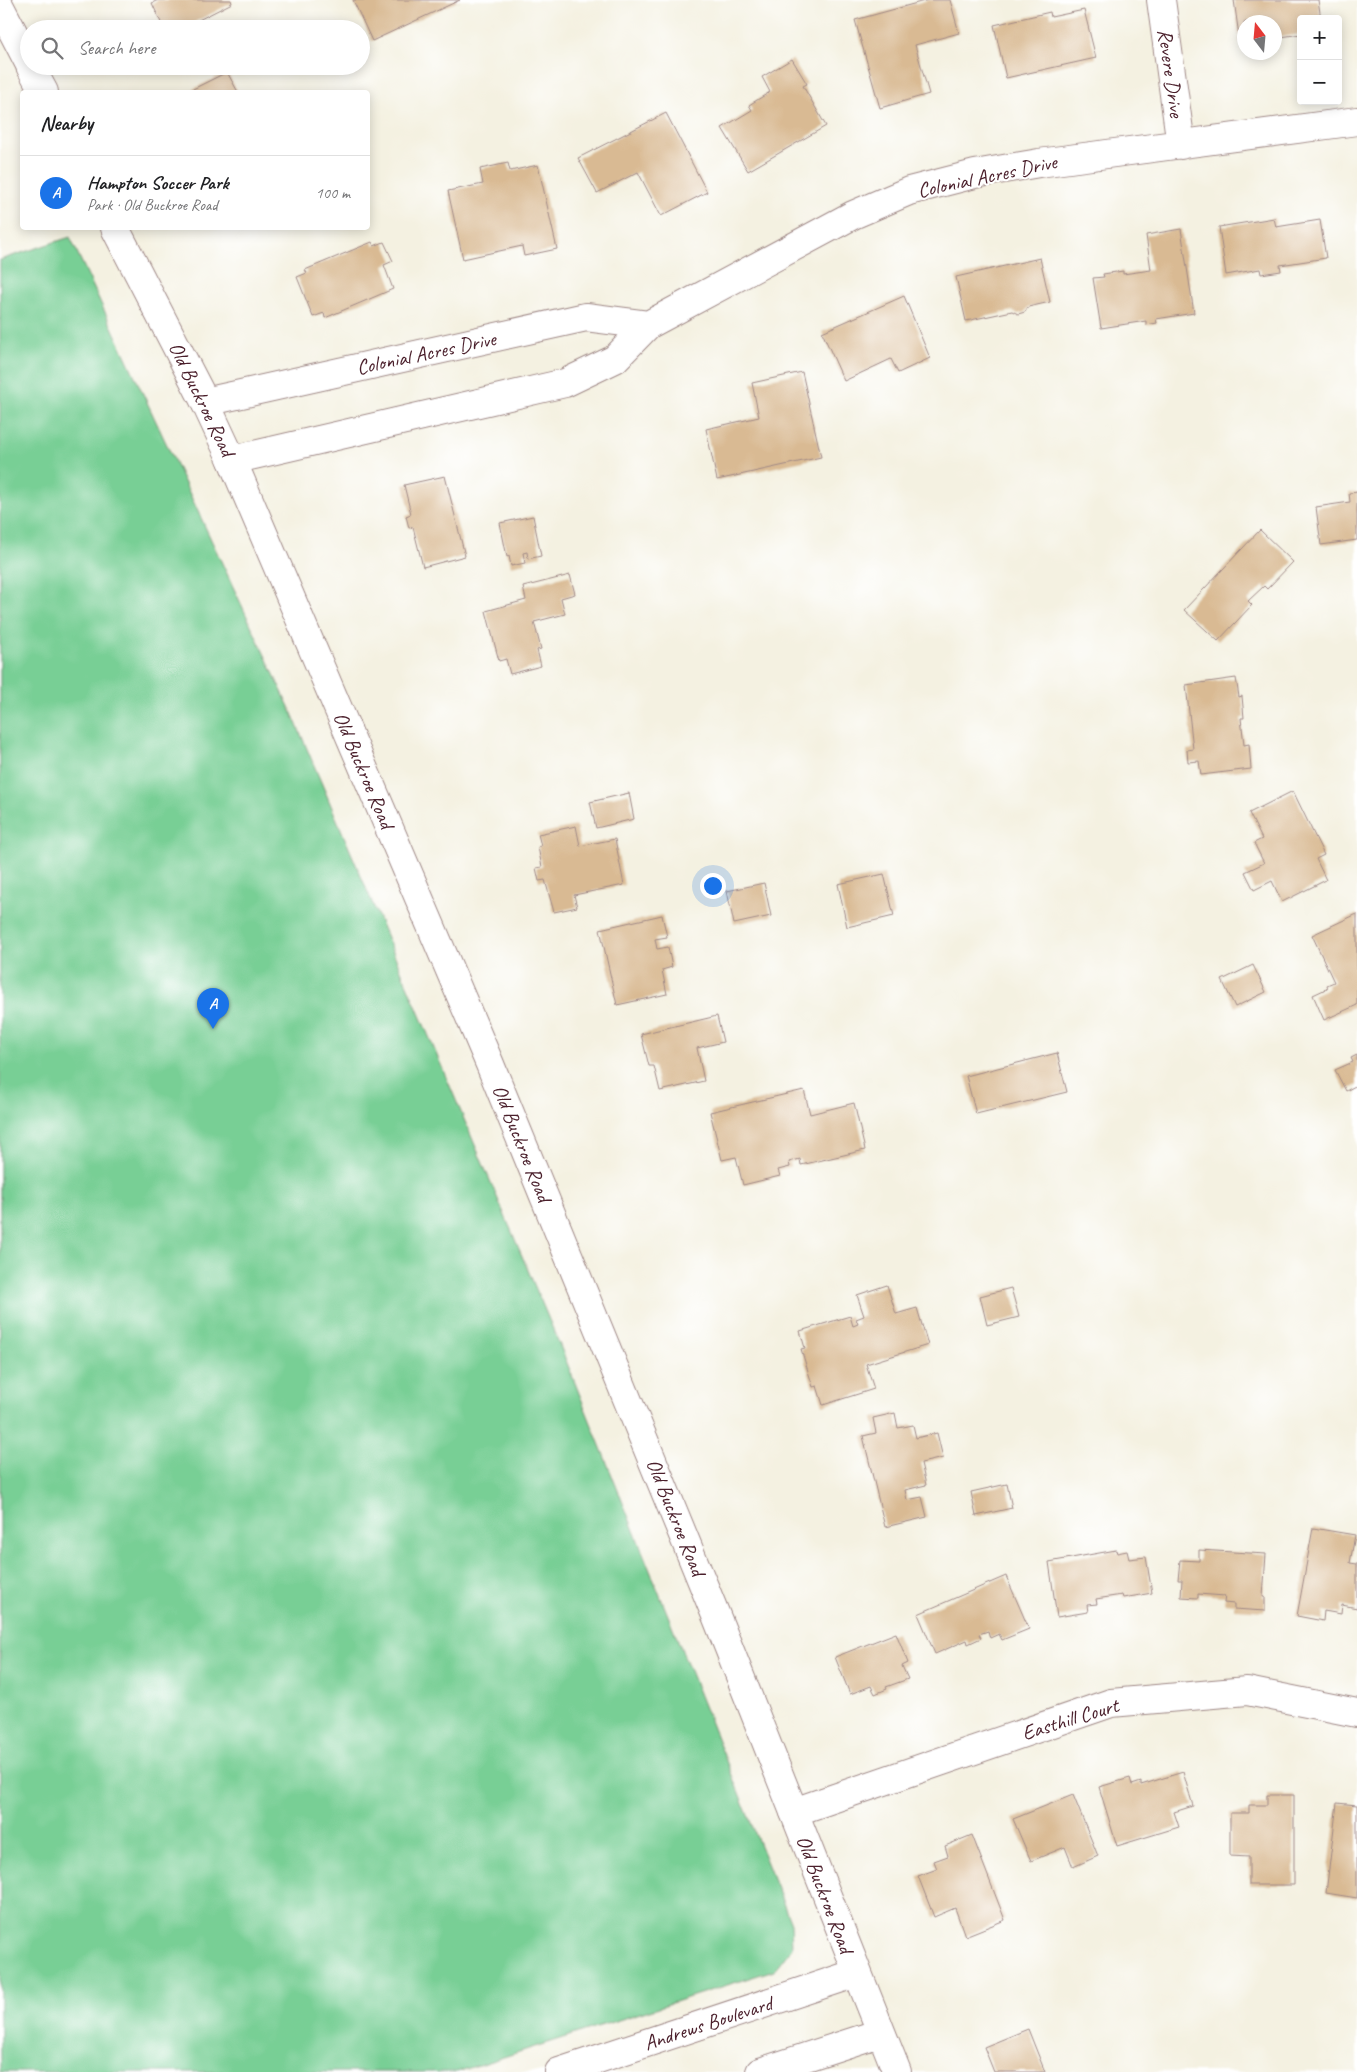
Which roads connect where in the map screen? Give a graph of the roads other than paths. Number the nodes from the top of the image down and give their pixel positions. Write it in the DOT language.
graph roads {
  1 [pos="1161,0"];
  2 [pos="4,24"];
  3 [pos="20,49"];
  4 [pos="35,75"];
  5 [pos="43,90"];
  6 [pos="1357,121"];
  7 [pos="1181,145"];
  8 [pos="116,230"];
  9 [pos="648,325"];
  10 [pos="205,402"];
  11 [pos="232,460"];
  12 [pos="1357,1713"];
  13 [pos="794,1812"];
  14 [pos="857,1973"];
  15 [pos="880,2033"];
  16 [pos="559,2072"];
  17 [pos="760,2072"];
  18 [pos="897,2072"];
  1 -- 7 [label="street, Revere Drive"];
  2 -- 3 [label="street"];
  4 -- 5 [label="street"];
  6 -- 7 [label="street, Colonial Acres Drive"];
  7 -- 9 [label="street, Colonial Acres Drive"];
  8 -- 10 [label="street, Old Buckroe Road"];
  9 -- 10 [label="street, Colonial Acres Drive"];
  9 -- 11 [label="street, Colonial Acres Drive"];
  10 -- 11 [label="street, Old Buckroe Road"];
  11 -- 13 [label="street, Old Buckroe Road"];
  12 -- 13 [label="street, Easthill Court"];
  13 -- 14 [label="street, Old Buckroe Road"];
  14 -- 15 [label="street, Old Buckroe Road"];
  14 -- 16 [label="street, Andrews Boulevard"];
  15 -- 17 [label="street"];
  15 -- 18 [label="street, Old Buckroe Road"];
}
